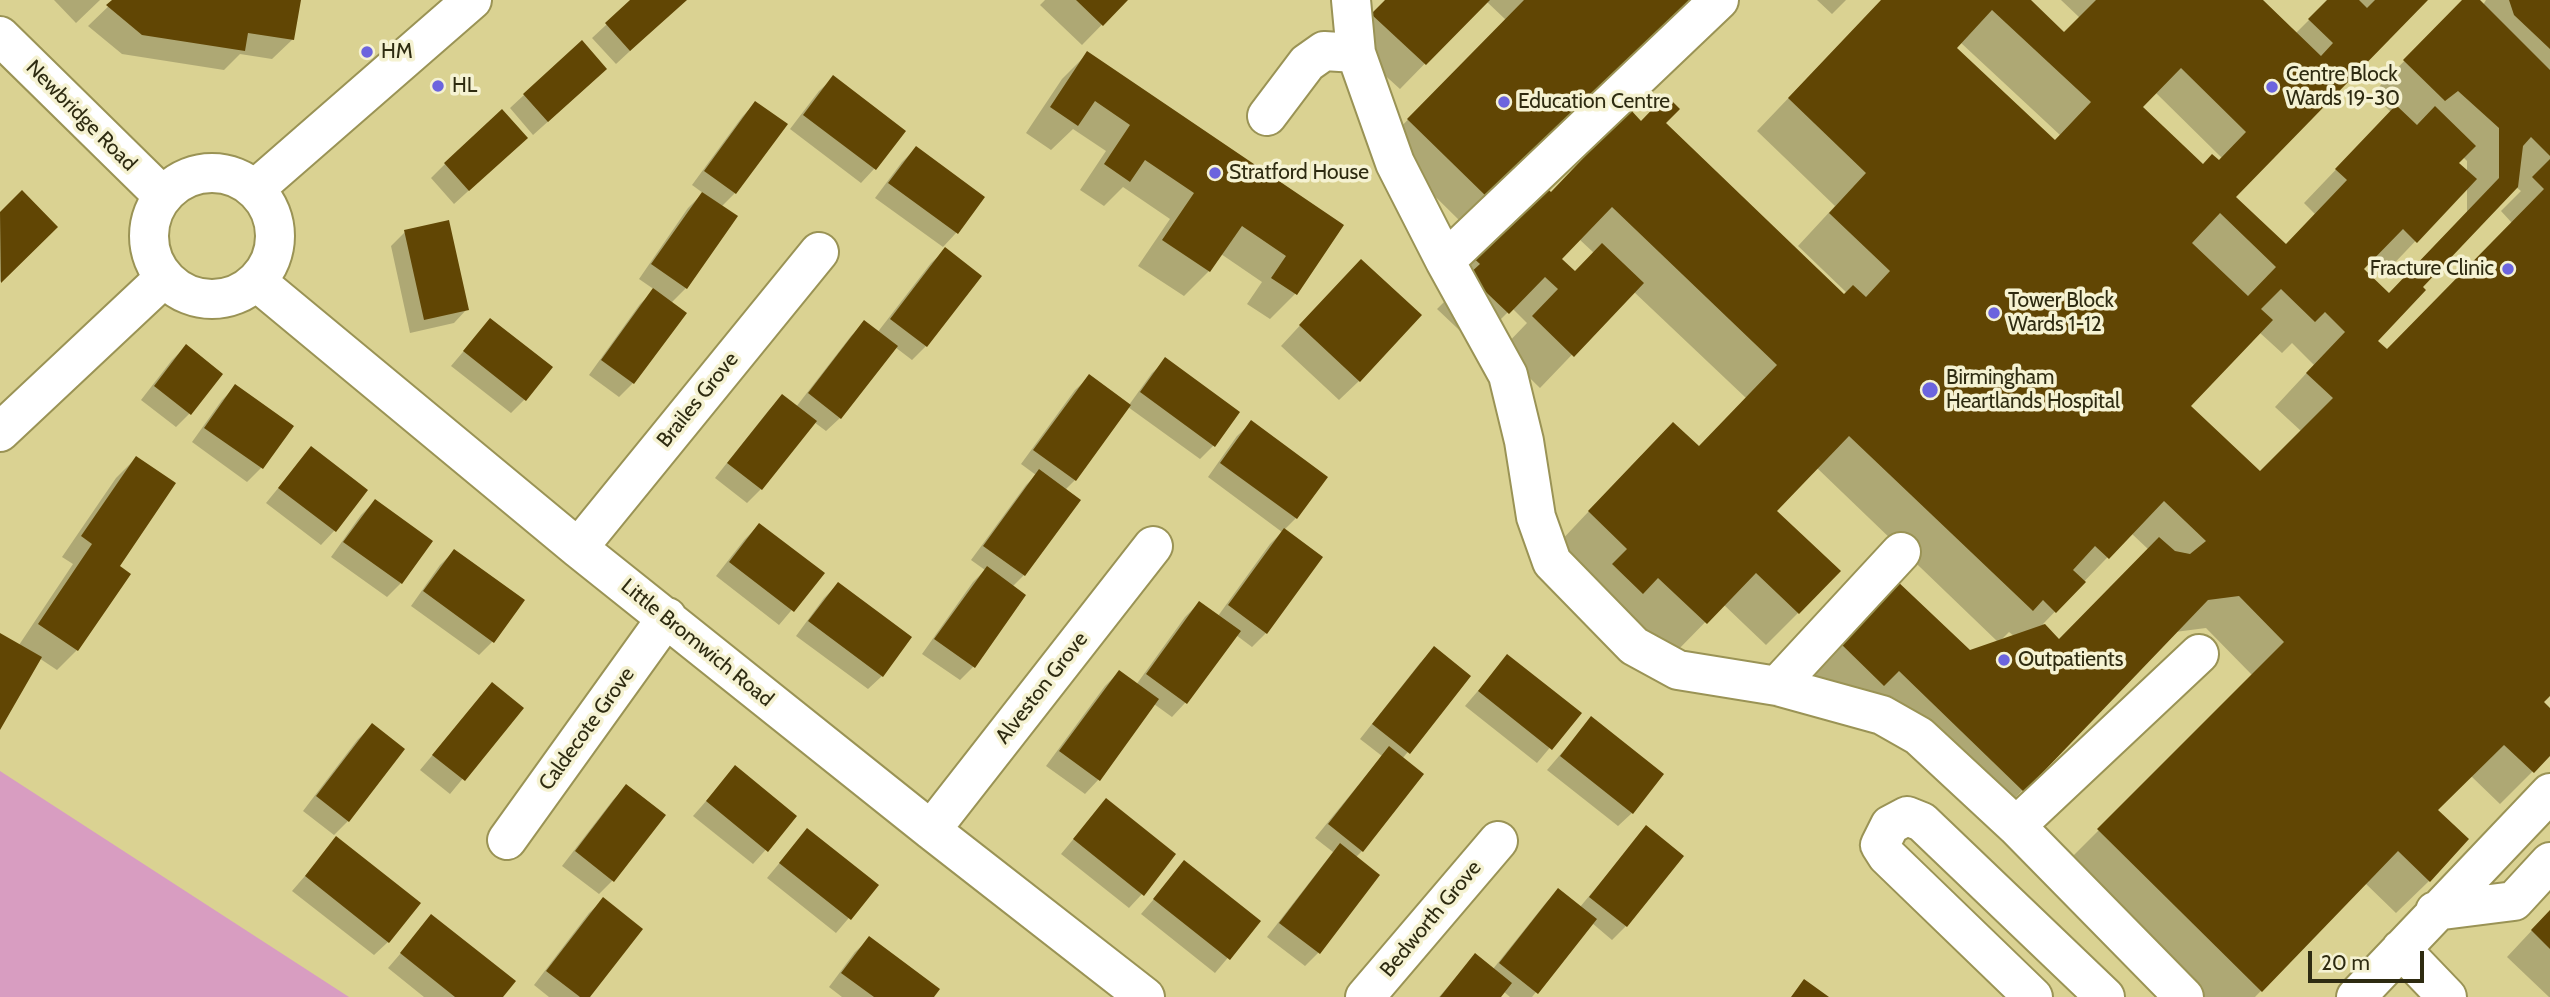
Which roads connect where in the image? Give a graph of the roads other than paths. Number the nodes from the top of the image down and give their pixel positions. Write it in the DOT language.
graph roads {
  1 [pos="472,0"];
  2 [pos="1351,0"];
  3 [pos="1719,0"];
  4 [pos="0,36"];
  5 [pos="1356,53"];
  6 [pos="1267,116"];
  7 [pos="255,189"];
  8 [pos="163,196"];
  9 [pos="819,252"];
  10 [pos="1445,261"];
  11 [pos="163,279"];
  12 [pos="256,282"];
  13 [pos="0,432"];
  14 [pos="1153,546"];
  15 [pos="578,548"];
  16 [pos="1901,552"];
  17 [pos="667,617"];
  18 [pos="2199,654"];
  19 [pos="1777,686"];
  20 [pos="2550,793"];
  21 [pos="2016,826"];
  22 [pos="930,830"];
  23 [pos="507,840"];
  24 [pos="1498,841"];
  25 [pos="2550,862"];
  26 [pos="2435,911"];
  27 [pos="2400,949"];
  28 [pos="1145,997"];
  29 [pos="1365,997"];
  30 [pos="2033,997"];
  31 [pos="2105,997"];
  32 [pos="2184,997"];
  33 [pos="2356,997"];
  34 [pos="2447,997"];
  1 -- 7 [label="street"];
  2 -- 5 [label="street"];
  3 -- 10 [label="street"];
  4 -- 8 [label="street, Newbridge Road"];
  5 -- 6 [label="street"];
  5 -- 10 [label="street"];
  7 -- 8 [label="street"];
  7 -- 12 [label="street"];
  8 -- 11 [label="street"];
  9 -- 15 [label="street, Brailes Grove"];
  10 -- 19 [label="street"];
  11 -- 12 [label="street"];
  11 -- 13 [label="street"];
  12 -- 15 [label="street, Little Bromwich Road"];
  14 -- 22 [label="street, Alveston Grove"];
  15 -- 17 [label="street, Little Bromwich Road"];
  16 -- 19 [label="street"];
  17 -- 22 [label="street, Little Bromwich Road"];
  17 -- 23 [label="street, Caldecote Grove"];
  18 -- 21 [label="street"];
  19 -- 21 [label="street"];
  20 -- 26 [label="street"];
  21 -- 32 [label="street"];
  22 -- 28 [label="street, Little Bromwich Road"];
  24 -- 29 [label="street, Bedworth Grove"];
  25 -- 26 [label="street"];
  26 -- 27 [label="street"];
  27 -- 33 [label="street"];
  27 -- 34 [label="street"];
  30 -- 31 [label="street"];
}
